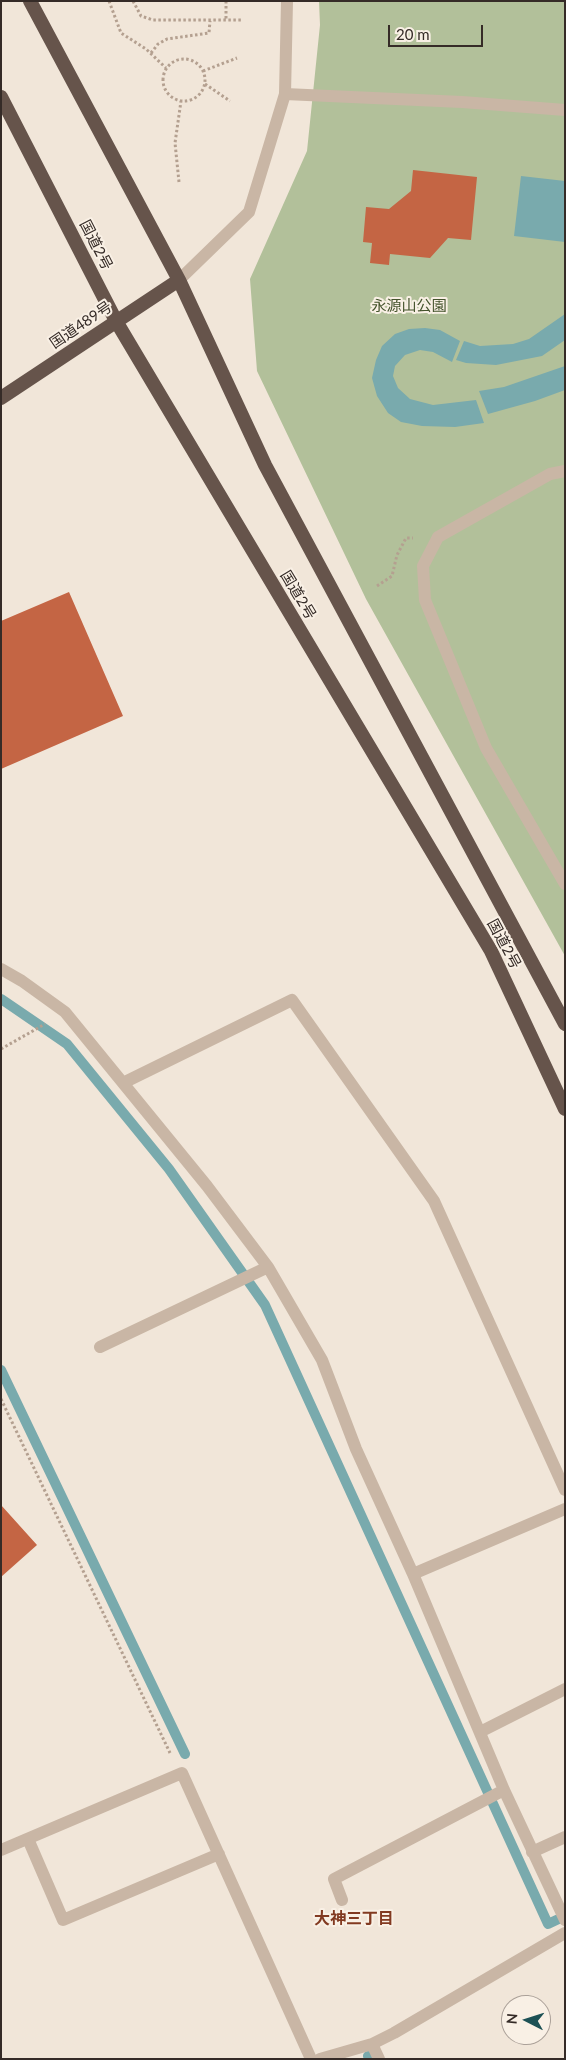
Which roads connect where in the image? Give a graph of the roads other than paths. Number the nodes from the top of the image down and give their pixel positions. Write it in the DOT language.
graph roads {
  1 [pos="30,1"];
  2 [pos="287,1"];
  3 [pos="285,94"];
  4 [pos="1,97"];
  5 [pos="565,110"];
  6 [pos="179,280"];
  7 [pos="116,321"];
  8 [pos="1,398"];
  9 [pos="565,471"];
  10 [pos="565,884"];
  11 [pos="1,969"];
  12 [pos="565,1024"];
  13 [pos="123,1083"];
  14 [pos="565,1109"];
  15 [pos="268,1267"];
  16 [pos="100,1346"];
  17 [pos="565,1490"];
  18 [pos="565,1508"];
  19 [pos="413,1574"];
  20 [pos="565,1689"];
  21 [pos="480,1732"];
  22 [pos="504,1790"];
  23 [pos="565,1837"];
  24 [pos="28,1839"];
  25 [pos="1,1850"];
  26 [pos="532,1852"];
  27 [pos="219,1854"];
  28 [pos="342,1900"];
  29 [pos="565,1920"];
  30 [pos="565,1934"];
  31 [pos="372,2044"];
  32 [pos="311,2059"];
  33 [pos="320,2059"];
  34 [pos="379,2059"];
  1 -- 6 [label="highway, 国道2号"];
  2 -- 3 [label="street"];
  3 -- 5 [label="street"];
  3 -- 6 [label="street"];
  4 -- 7 [label="highway, 国道2号"];
  6 -- 7 [label="highway, 国道489号"];
  6 -- 12 [label="highway, 国道2号"];
  7 -- 8 [label="highway, 国道489号"];
  7 -- 14 [label="highway, 国道2号"];
  9 -- 10 [label="street"];
  11 -- 13 [label="street"];
  13 -- 15 [label="street"];
  13 -- 17 [label="street"];
  15 -- 16 [label="street"];
  15 -- 19 [label="street"];
  18 -- 19 [label="street"];
  19 -- 21 [label="street"];
  20 -- 21 [label="street"];
  21 -- 22 [label="street"];
  22 -- 26 [label="street"];
  22 -- 28 [label="street"];
  23 -- 26 [label="street"];
  24 -- 25 [label="street"];
  24 -- 27 [label="street"];
  24 -- 27 [label="street"];
  26 -- 29 [label="street"];
  27 -- 32 [label="street"];
  30 -- 31 [label="street"];
  31 -- 33 [label="street"];
  31 -- 34 [label="street"];
}
